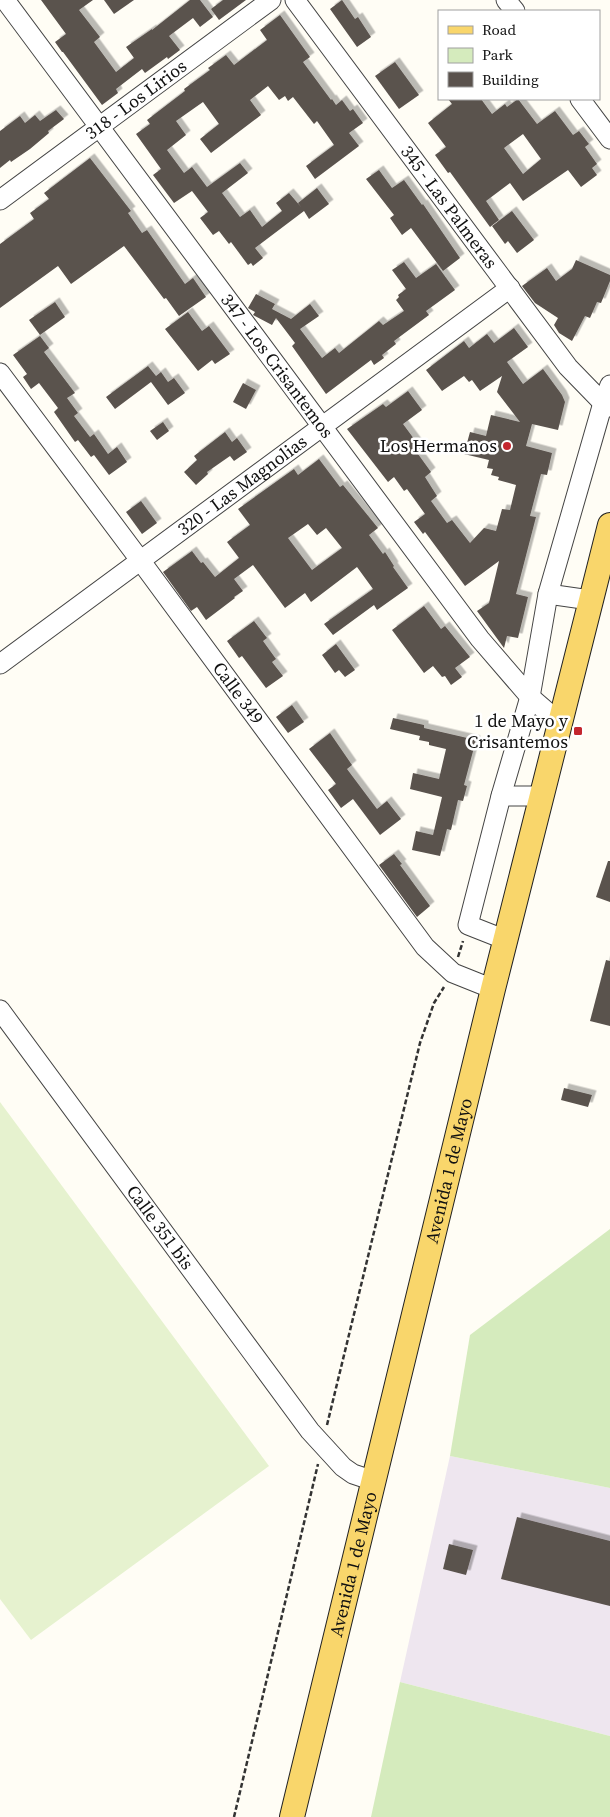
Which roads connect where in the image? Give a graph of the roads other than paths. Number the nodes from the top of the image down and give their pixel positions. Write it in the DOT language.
graph roads {
  1 [pos="5,0"];
  2 [pos="271,0"];
  3 [pos="295,0"];
  4 [pos="581,100"];
  5 [pos="100,127"];
  6 [pos="610,139"];
  7 [pos="0,200"];
  8 [pos="510,288"];
  9 [pos="0,374"];
  10 [pos="610,385"];
  11 [pos="606,405"];
  12 [pos="323,426"];
  13 [pos="610,525"];
  14 [pos="140,560"];
  15 [pos="548,594"];
  16 [pos="590,600"];
  17 [pos="0,664"];
  18 [pos="530,697"];
  19 [pos="560,723"];
  20 [pos="501,796"];
  21 [pos="541,796"];
  22 [pos="506,940"];
  23 [pos="493,989"];
  24 [pos="0,1010"];
  25 [pos="374,1481"];
  26 [pos="292,1817"];
  1 -- 5 [label="street, 347 - Los Crisantemos"];
  2 -- 5 [label="street, 318 - Los Lirios"];
  3 -- 8 [label="street, 345 - Las Palmeras"];
  4 -- 6 [label="street"];
  5 -- 7 [label="street, 318 - Los Lirios"];
  5 -- 12 [label="street, 347 - Los Crisantemos"];
  8 -- 11 [label="street, 345 - Las Palmeras"];
  8 -- 12 [label="street, 320 - Las Magnolias"];
  9 -- 14 [label="street, Calle 349"];
  10 -- 11 [label="street"];
  11 -- 15 [label="street"];
  12 -- 14 [label="street, 320 - Las Magnolias"];
  12 -- 18 [label="street, 347 - Los Crisantemos"];
  13 -- 16 [label="main road, Avenida 1 de Mayo"];
  14 -- 17 [label="street, 320 - Las Magnolias"];
  14 -- 23 [label="street, Calle 349"];
  15 -- 16 [label="street"];
  15 -- 18 [label="street"];
  16 -- 19 [label="main road, Avenida 1 de Mayo"];
  18 -- 19 [label="street, 347 - Los Crisantemos"];
  18 -- 20 [label="street"];
  19 -- 21 [label="main road, Avenida 1 de Mayo"];
  20 -- 21 [label="street"];
  20 -- 22 [label="street"];
  21 -- 22 [label="main road, Avenida 1 de Mayo"];
  22 -- 23 [label="main road, Avenida 1 de Mayo"];
  23 -- 25 [label="main road, Avenida 1 de Mayo"];
  24 -- 25 [label="street, Calle 351 bis"];
  25 -- 26 [label="main road, Avenida 1 de Mayo"];
}
